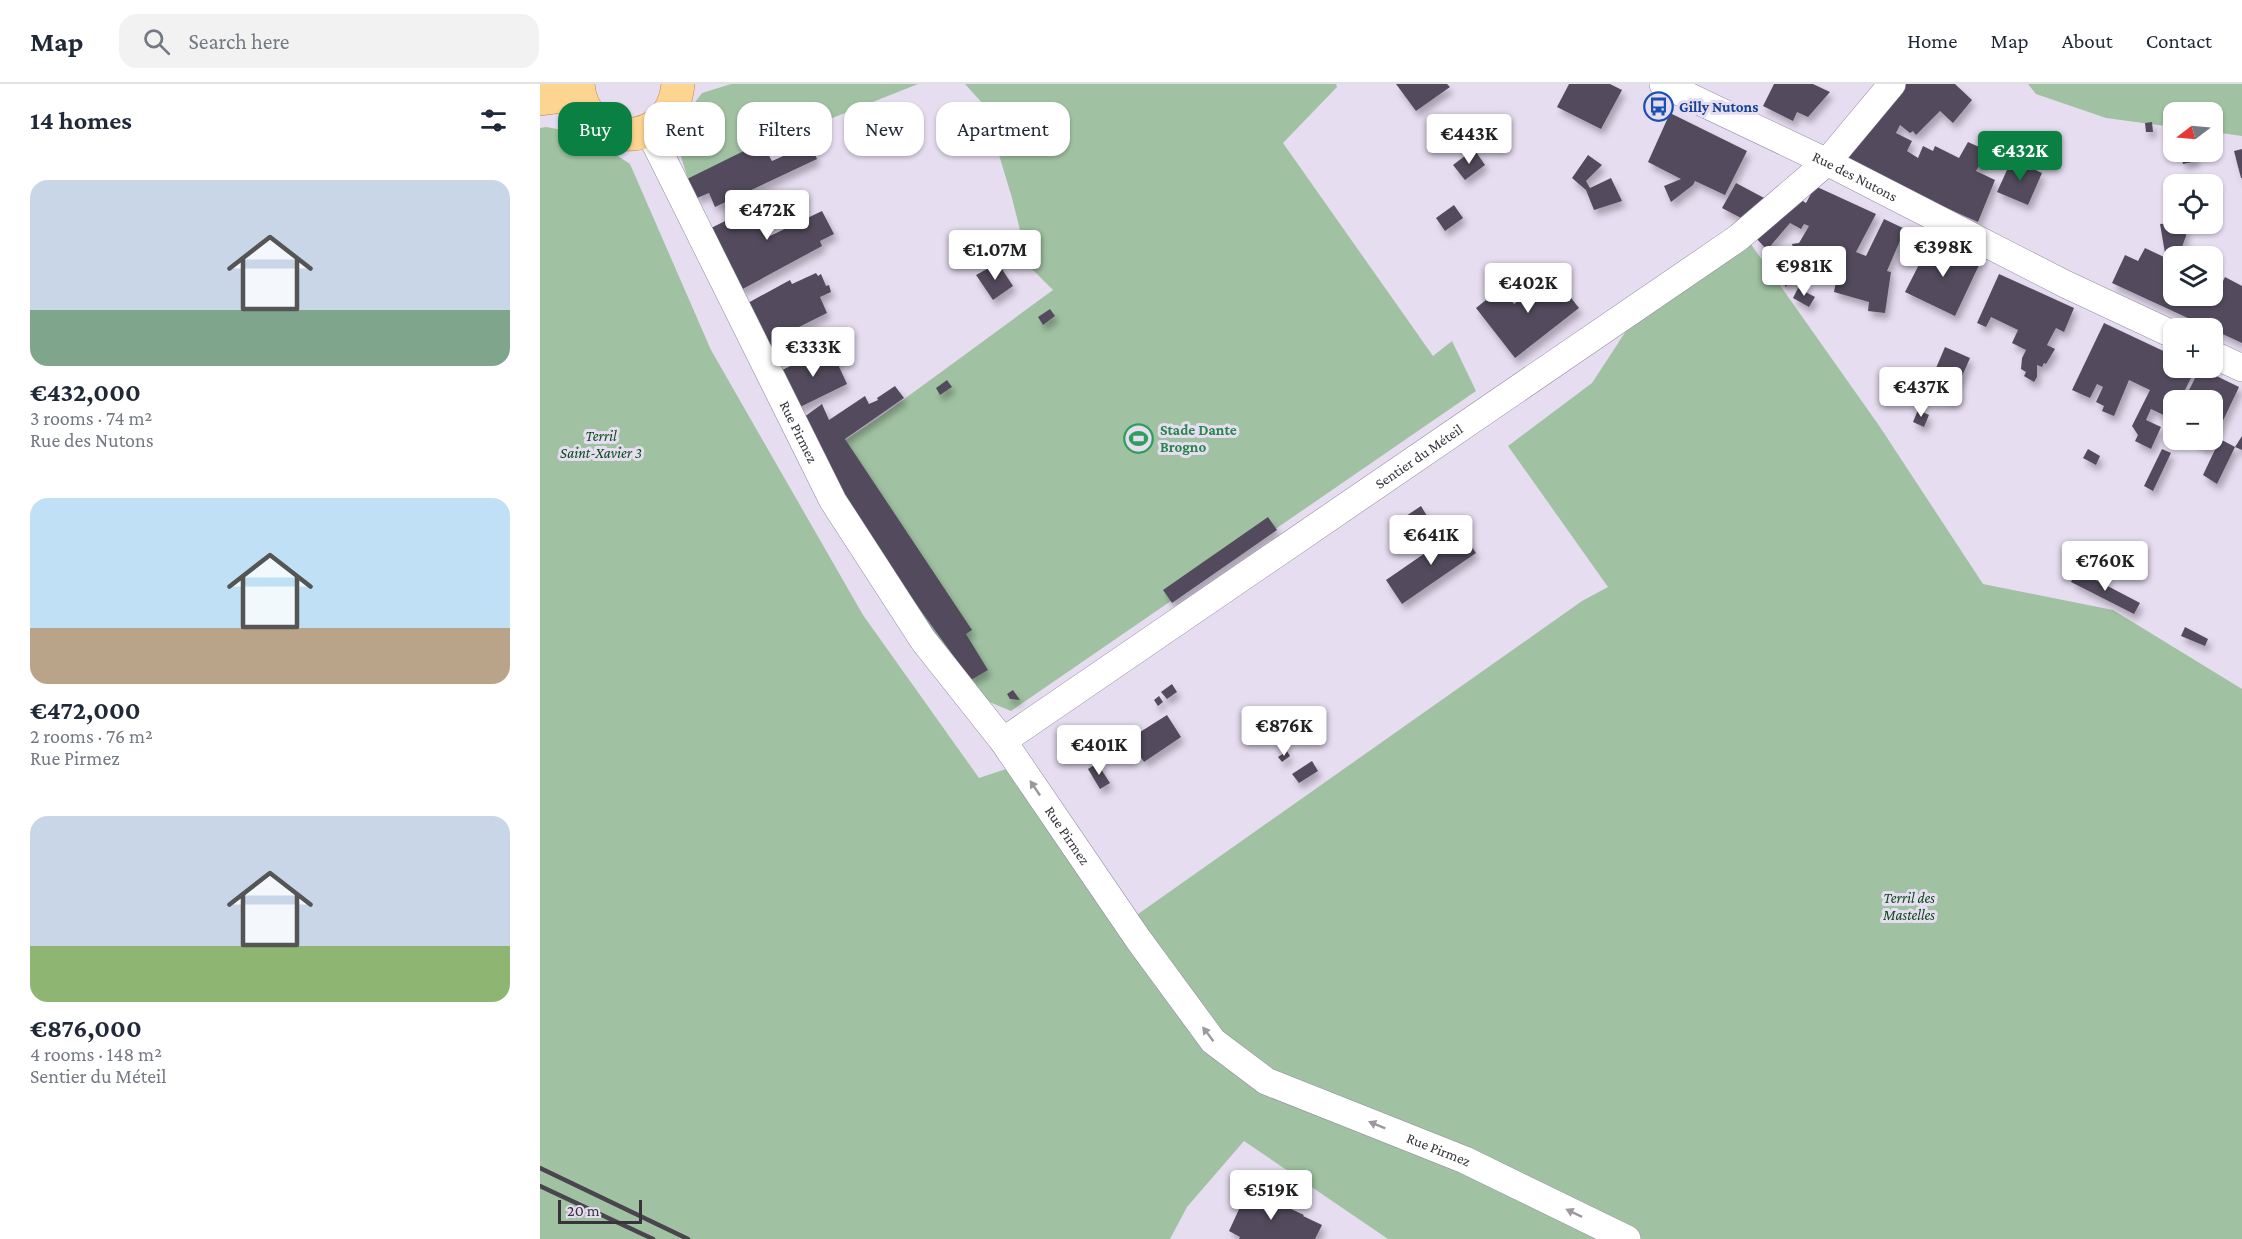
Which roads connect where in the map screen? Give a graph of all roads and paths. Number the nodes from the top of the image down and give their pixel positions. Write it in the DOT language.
graph roads {
  1 [pos="678,84"];
  2 [pos="1663,84"];
  3 [pos="1892,84"];
  4 [pos="579,89"];
  5 [pos="540,99"];
  6 [pos="675,102"];
  7 [pos="644,132"];
  8 [pos="662,156"];
  9 [pos="1827,162"];
  10 [pos="2163,331"];
  11 [pos="2223,359"];
  12 [pos="2242,368"];
  13 [pos="1003,741"];
  14 [pos="1627,1239"];
  1 -- 6 [label="main road"];
  2 -- 9 [label="street, Rue des Nutons"];
  3 -- 9 [label="street, Sentier du Méteil"];
  4 -- 5 [label="main road"];
  4 -- 7 [label="main road"];
  8 -- 13 [label="street, Rue Pirmez"];
  9 -- 10 [label="street, Rue des Nutons"];
  9 -- 13 [label="street, Sentier du Méteil"];
  11 -- 12 [label="street"];
  14 -- 13 [label="street, Rue Pirmez, one-way"];
}
